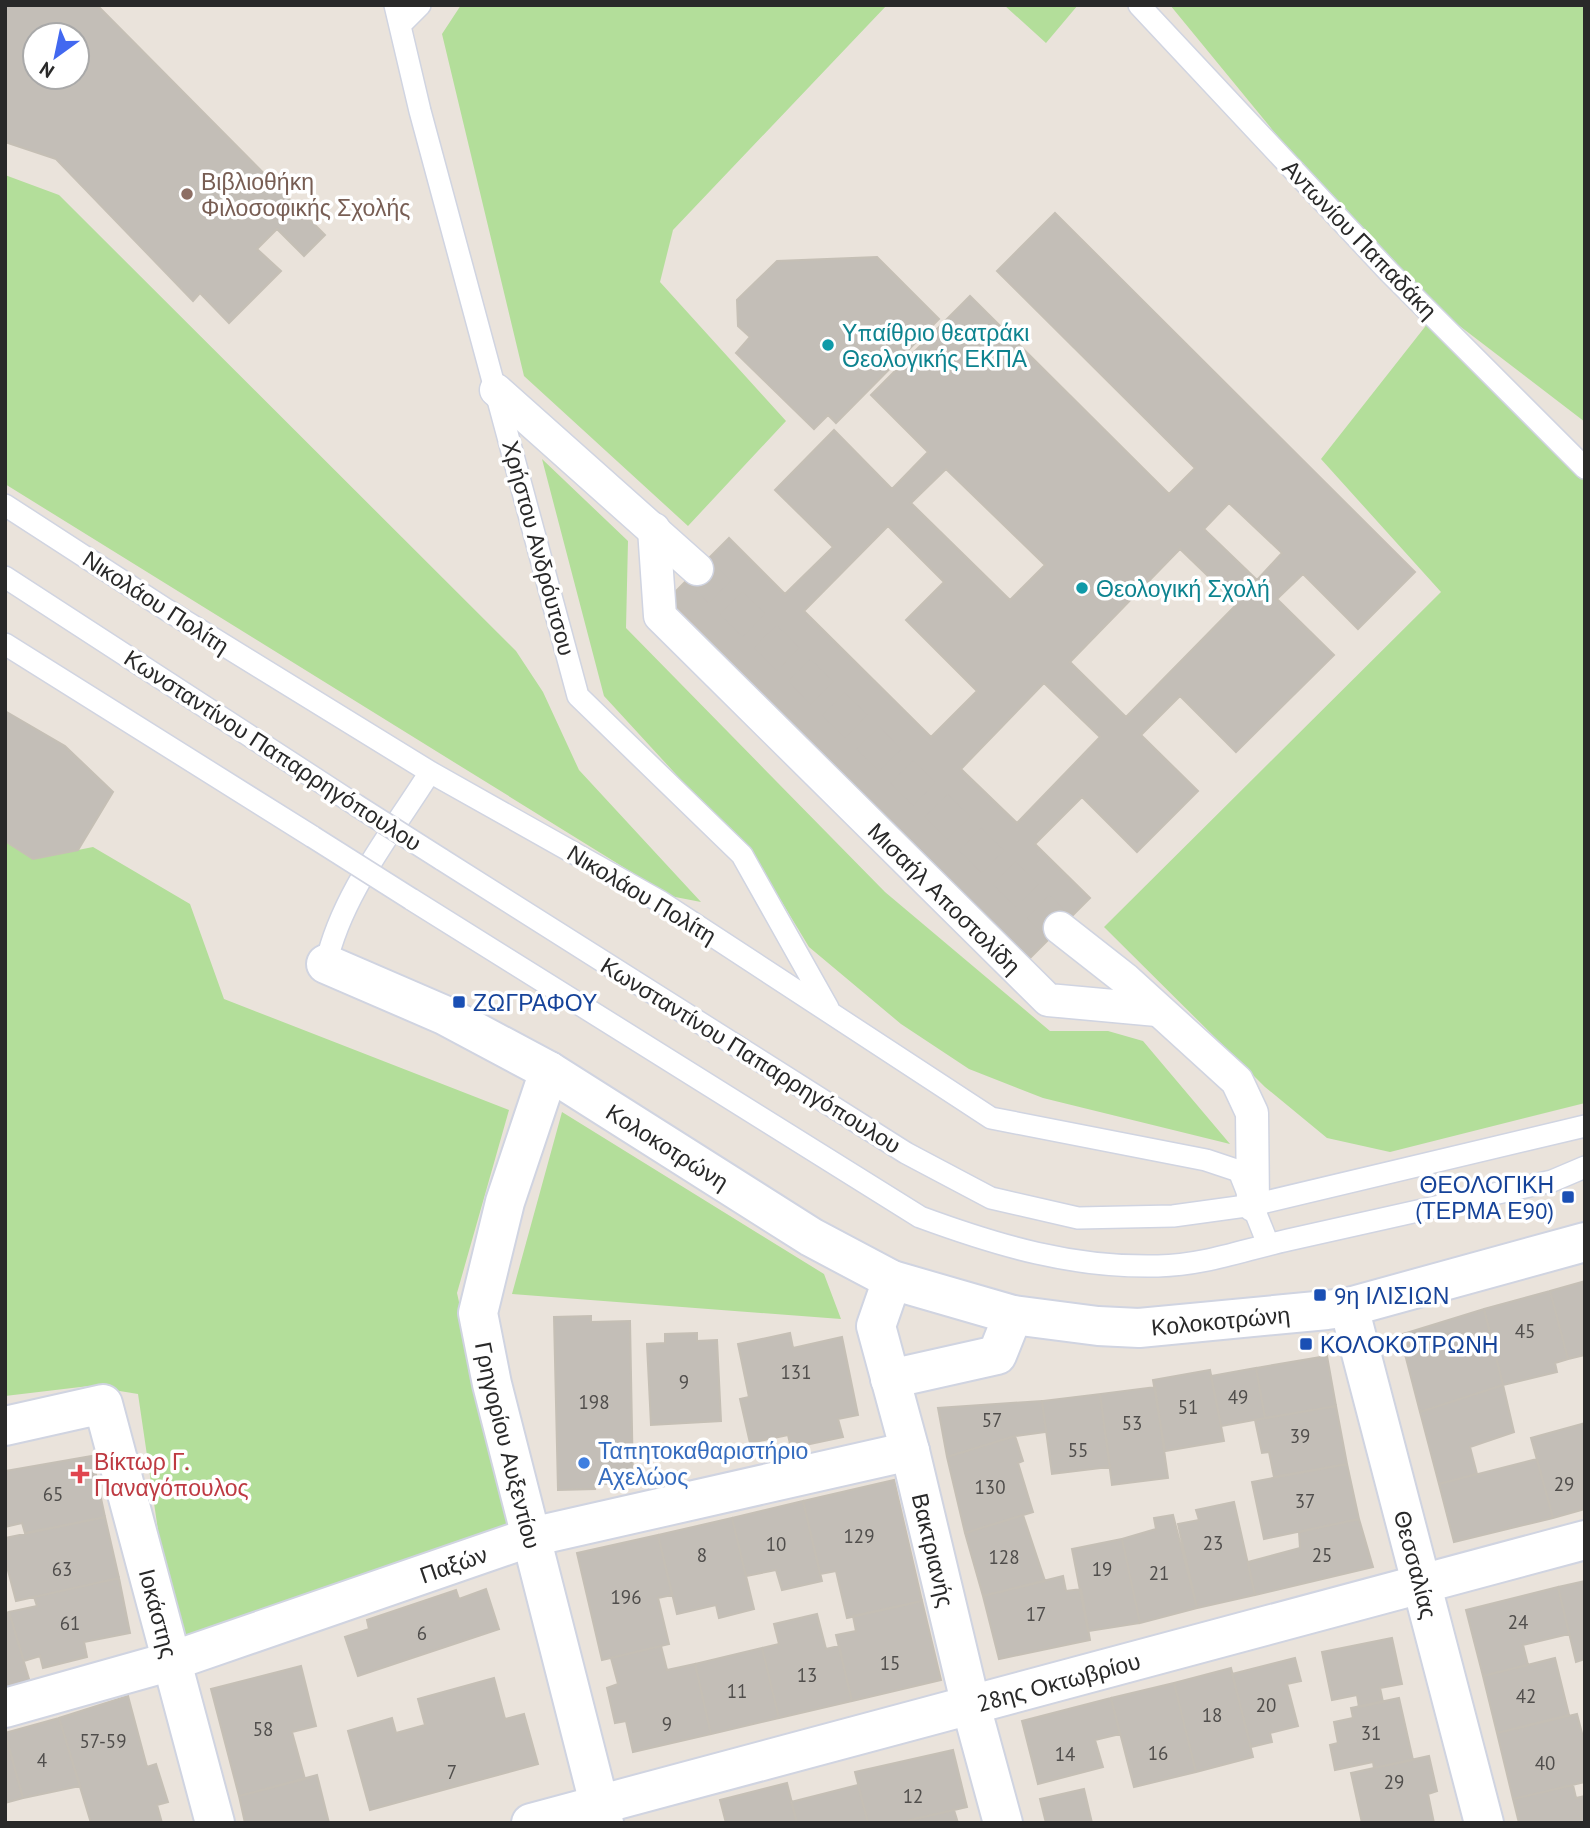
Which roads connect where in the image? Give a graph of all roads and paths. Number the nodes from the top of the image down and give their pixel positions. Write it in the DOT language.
graph roads {
  1 [pos="420,5"];
  2 [pos="1139,5"];
  3 [pos="398,15"];
  4 [pos="496,390"];
  5 [pos="1585,468"];
  6 [pos="5,505"];
  7 [pos="654,529"];
  8 [pos="697,569"];
  9 [pos="5,577"];
  10 [pos="5,644"];
  11 [pos="430,772"];
  12 [pos="1060,928"];
  13 [pos="326,964"];
  14 [pos="1157,1010"];
  15 [pos="831,1013"];
  16 [pos="549,1071"];
  17 [pos="1585,1126"];
  18 [pos="1585,1167"];
  19 [pos="1253,1205"];
  20 [pos="1585,1241"];
  21 [pos="1268,1244"];
  22 [pos="892,1280"];
  23 [pos="1349,1307"];
  24 [pos="1013,1315"];
  25 [pos="890,1379"];
  26 [pos="5,1426"];
  27 [pos="910,1451"];
  28 [pos="531,1537"];
  29 [pos="1585,1540"];
  30 [pos="1422,1581"];
  31 [pos="172,1661"];
  32 [pos="971,1706"];
  33 [pos="5,1708"];
  34 [pos="602,1814"];
  35 [pos="215,1823"];
  36 [pos="531,1823"];
  37 [pos="1003,1823"];
  38 [pos="1484,1823"];
  1 -- 3 [label="lane"];
  2 -- 5 [label="lane, Αντωνίου Παπαδάκη"];
  3 -- 4 [label="lane, Χρήστου Ανδρόυτσου"];
  4 -- 7 [label="street"];
  4 -- 15 [label="lane, Χρήστου Ανδρόυτσου"];
  6 -- 11 [label="lane, Νικολάου Πολίτη"];
  7 -- 8 [label="street"];
  7 -- 14 [label="street, Μισαήλ Αποστολίδη"];
  9 -- 19 [label="lane, Κωνσταντίνου Παπαρρηγόπουλου, bridge"];
  10 -- 21 [label="lane, bridge"];
  11 -- 13 [label="lane"];
  11 -- 15 [label="lane, Νικολάου Πολίτη"];
  12 -- 14 [label="street"];
  13 -- 16 [label="street, Κολοκοτρώνη"];
  14 -- 19 [label="street"];
  15 -- 19 [label="lane, Νικολάου Πολίτη"];
  16 -- 22 [label="street, Κολοκοτρώνη"];
  16 -- 28 [label="street, Γρηγορίου Αυξεντίου"];
  17 -- 19 [label="lane, Κωνσταντίνου Παπαρρηγόπουλου"];
  18 -- 21 [label="lane"];
  19 -- 21 [label="lane, Νικολάου Πολίτη"];
  20 -- 23 [label="street, Κολοκοτρώνη"];
  22 -- 24 [label="street, Κολοκοτρώνη"];
  22 -- 25 [label="street, Βακτριανής"];
  23 -- 24 [label="street, Κολοκοτρώνη"];
  23 -- 30 [label="street, Θεσσαλίας"];
  24 -- 25 [label="street"];
  25 -- 27 [label="street, Βακτριανής"];
  26 -- 31 [label="street, Ιοκάστης"];
  27 -- 28 [label="street, Παξών"];
  27 -- 32 [label="street, Βακτριανής"];
  28 -- 31 [label="street, Παξών"];
  28 -- 34 [label="street, Γρηγορίου Αυξεντίου"];
  29 -- 30 [label="street, 28ης Οκτωβρίου"];
  30 -- 32 [label="street, 28ης Οκτωβρίου"];
  30 -- 38 [label="street, Θεσσαλίας"];
  31 -- 33 [label="street, Παξών"];
  31 -- 35 [label="street, Ιοκάστης"];
  32 -- 34 [label="street, 28ης Οκτωβρίου"];
  32 -- 37 [label="street, Βακτριανής"];
  34 -- 36 [label="street, 28ης Οκτωβρίου"];
}
